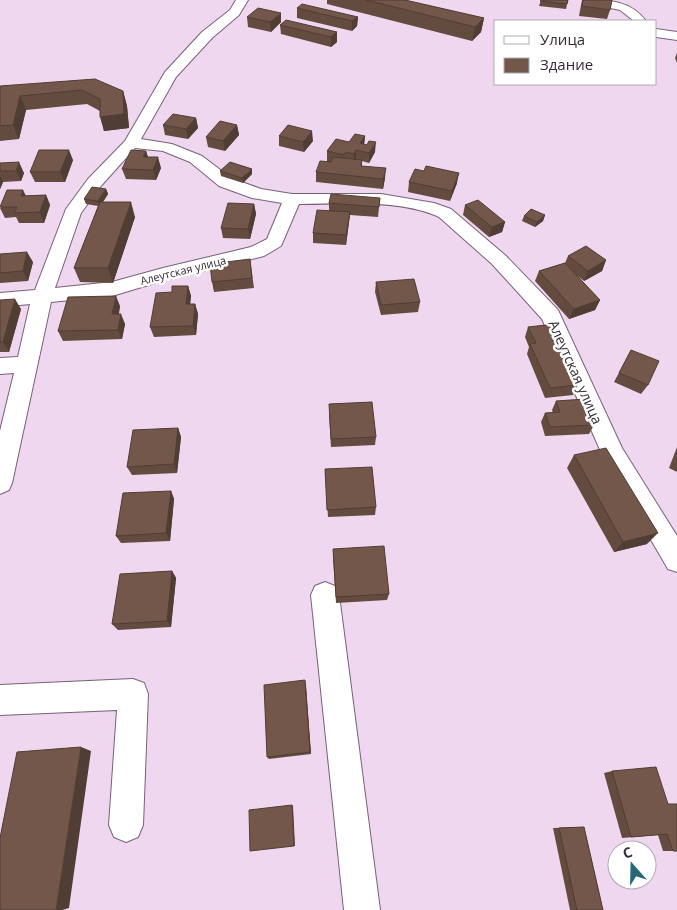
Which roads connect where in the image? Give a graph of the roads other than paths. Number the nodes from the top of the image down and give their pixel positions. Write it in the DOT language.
graph roads {
  1 [pos="242,0"];
  2 [pos="590,0"];
  3 [pos="639,20"];
  4 [pos="657,33"];
  5 [pos="677,36"];
  6 [pos="131,143"];
  7 [pos="292,199"];
  8 [pos="42,296"];
  9 [pos="0,300"];
  10 [pos="27,364"];
  11 [pos="0,366"];
  12 [pos="2,471"];
  13 [pos="677,560"];
  14 [pos="325,595"];
  15 [pos="0,700"];
  16 [pos="126,825"];
  17 [pos="362,910"];
  1 -- 6 [label="street"];
  2 -- 3 [label="street"];
  4 -- 5 [label="street"];
  6 -- 7 [label="street, Алеутская улица"];
  6 -- 8 [label="street"];
  7 -- 8 [label="street, Алеутская улица"];
  7 -- 13 [label="street, Алеутская улица"];
  8 -- 9 [label="street, Алеутская улица"];
  8 -- 10 [label="street"];
  10 -- 11 [label="street"];
  10 -- 12 [label="street"];
  14 -- 17 [label="street"];
  15 -- 16 [label="street"];
}
